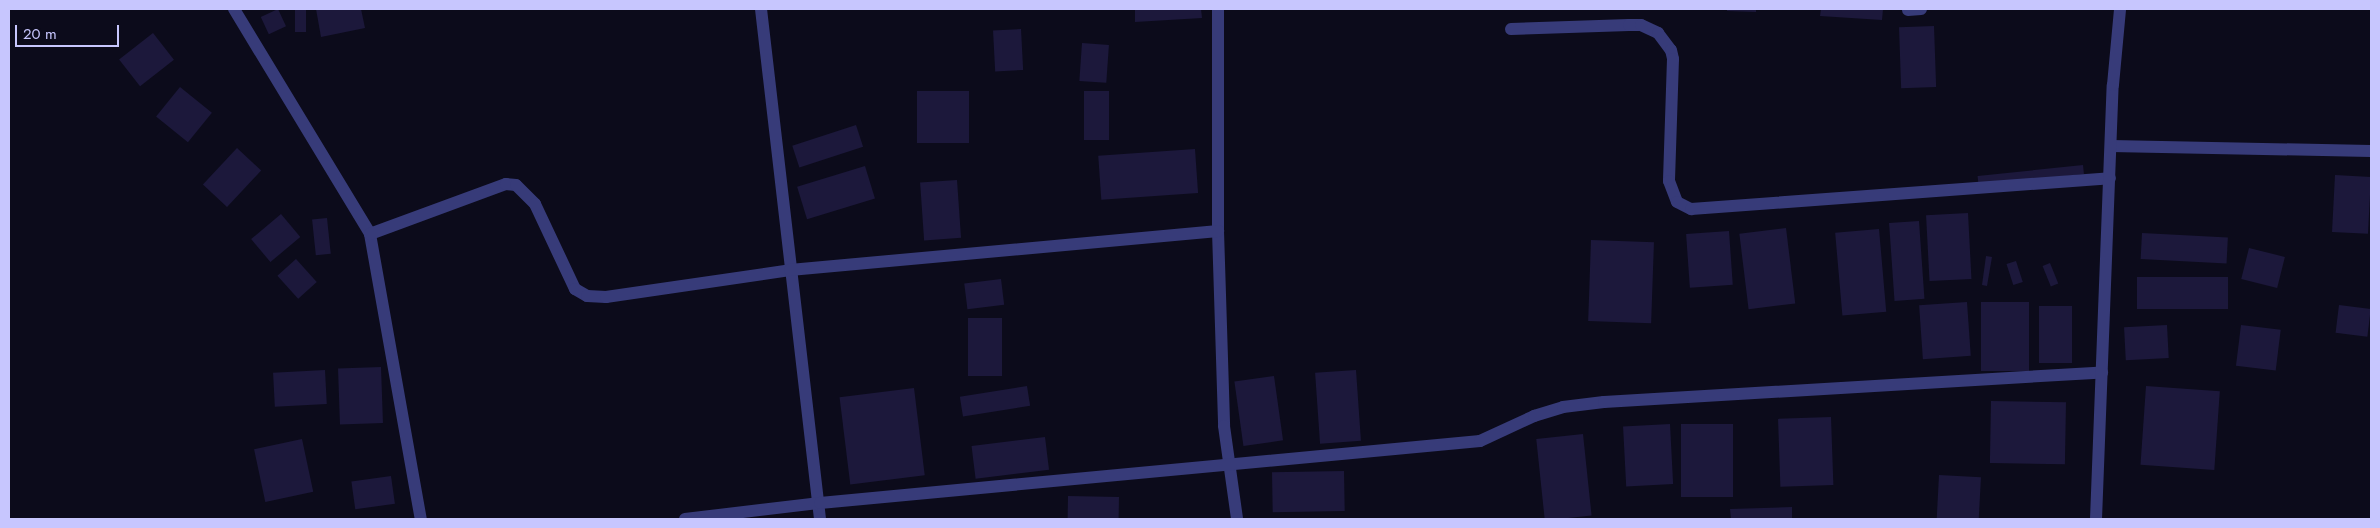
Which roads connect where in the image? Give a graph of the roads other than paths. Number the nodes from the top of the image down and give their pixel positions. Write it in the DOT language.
graph roads {
  1 [pos="234,9"];
  2 [pos="761,9"];
  3 [pos="1218,9"];
  4 [pos="2120,9"];
  5 [pos="1511,29"];
  6 [pos="2111,146"];
  7 [pos="2371,151"];
  8 [pos="2110,178"];
  9 [pos="1218,232"];
  10 [pos="370,234"];
  11 [pos="790,270"];
  12 [pos="2102,372"];
  13 [pos="1231,465"];
  14 [pos="820,503"];
  15 [pos="421,519"];
  16 [pos="685,519"];
  17 [pos="820,519"];
  18 [pos="1237,519"];
  19 [pos="2096,519"];
  1 -- 10 [label="street"];
  2 -- 11 [label="street"];
  3 -- 9 [label="street"];
  4 -- 6 [label="street"];
  5 -- 8 [label="street"];
  6 -- 7 [label="street"];
  6 -- 8 [label="street"];
  8 -- 12 [label="street"];
  9 -- 11 [label="street"];
  9 -- 13 [label="street"];
  10 -- 11 [label="street"];
  10 -- 15 [label="street"];
  11 -- 14 [label="street"];
  12 -- 13 [label="street"];
  12 -- 19 [label="street"];
  13 -- 14 [label="street"];
  13 -- 18 [label="street"];
  14 -- 16 [label="street"];
  14 -- 17 [label="street"];
}
